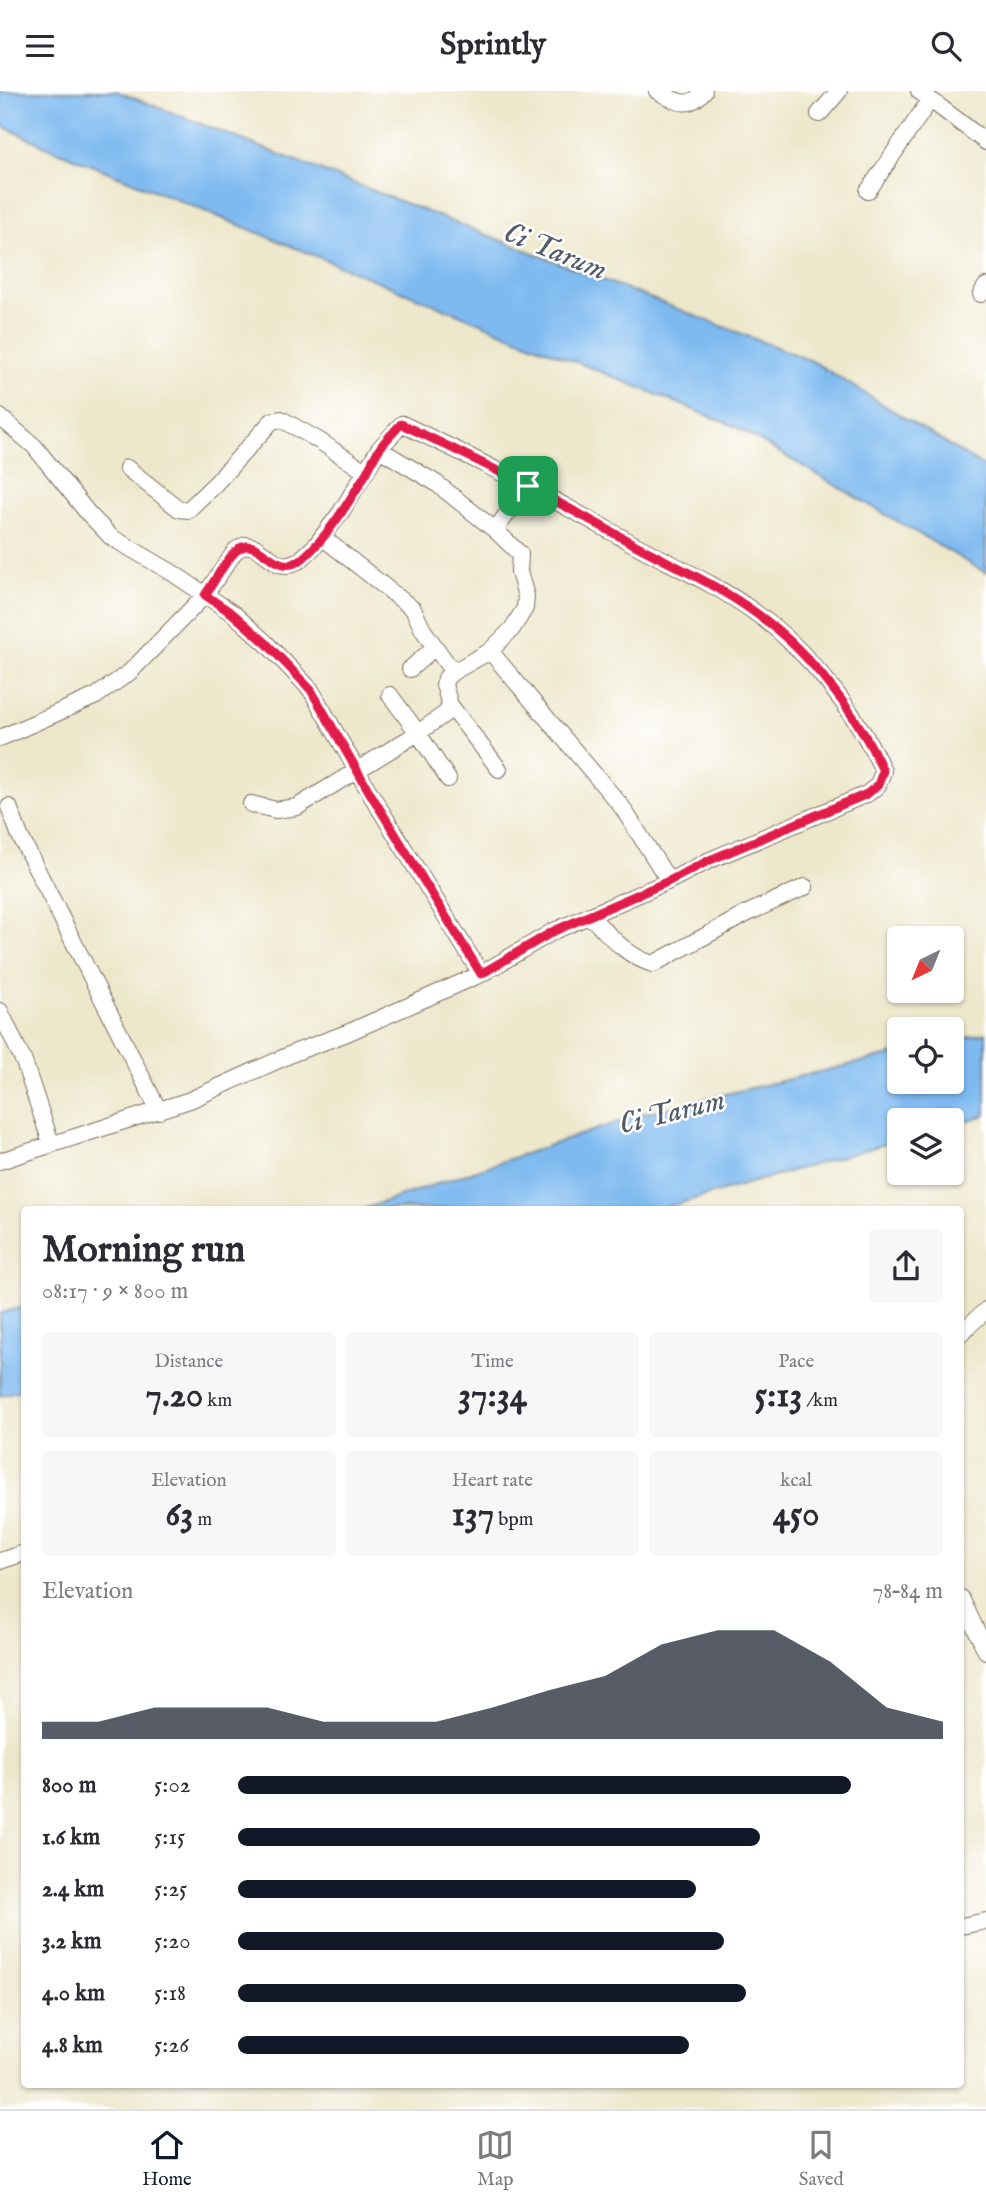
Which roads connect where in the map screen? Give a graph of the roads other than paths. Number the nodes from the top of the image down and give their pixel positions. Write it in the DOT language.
graph roads {
  1 [pos="657,91"];
  2 [pos="704,91"];
  3 [pos="838,91"];
  4 [pos="925,95"];
  5 [pos="820,114"];
  6 [pos="986,142"];
  7 [pos="868,191"];
  8 [pos="0,417"];
  9 [pos="379,449"];
  10 [pos="127,468"];
  11 [pos="366,472"];
  12 [pos="528,486"];
  13 [pos="495,530"];
  14 [pos="322,537"];
  15 [pos="205,595"];
  16 [pos="435,647"];
  17 [pos="490,651"];
  18 [pos="410,669"];
  19 [pos="453,672"];
  20 [pos="390,695"];
  21 [pos="450,705"];
  22 [pos="418,733"];
  23 [pos="0,738"];
  24 [pos="499,769"];
  25 [pos="358,771"];
  26 [pos="448,779"];
  27 [pos="251,804"];
  28 [pos="9,807"];
  29 [pos="669,881"];
  30 [pos="804,887"];
  31 [pos="589,915"];
  32 [pos="481,974"];
  33 [pos="0,1011"];
  34 [pos="159,1111"];
  35 [pos="51,1143"];
  36 [pos="0,1160"];
  37 [pos="986,1310"];
  38 [pos="964,1330"];
  39 [pos="21,1554"];
  40 [pos="0,1561"];
  41 [pos="964,1604"];
  42 [pos="986,1651"];
  43 [pos="986,1921"];
  44 [pos="964,1925"];
  1 -- 2 [label="street"];
  3 -- 5 [label="street"];
  4 -- 6 [label="street"];
  4 -- 7 [label="street"];
  8 -- 15 [label="street"];
  9 -- 11 [label="street"];
  9 -- 12 [label="street"];
  9 -- 13 [label="street"];
  10 -- 11 [label="street"];
  11 -- 14 [label="street"];
  12 -- 13 [label="street"];
  12 -- 29 [label="street"];
  13 -- 17 [label="street"];
  14 -- 15 [label="street"];
  14 -- 16 [label="street"];
  15 -- 23 [label="street"];
  15 -- 25 [label="street"];
  16 -- 18 [label="street"];
  16 -- 19 [label="street"];
  17 -- 19 [label="street"];
  17 -- 29 [label="street"];
  19 -- 21 [label="street"];
  20 -- 22 [label="street"];
  21 -- 22 [label="street"];
  21 -- 24 [label="street"];
  22 -- 25 [label="street"];
  22 -- 26 [label="street"];
  25 -- 27 [label="street"];
  25 -- 32 [label="street"];
  28 -- 34 [label="street"];
  29 -- 31 [label="street"];
  30 -- 31 [label="street"];
  31 -- 32 [label="street"];
  32 -- 34 [label="street"];
  33 -- 35 [label="street"];
  34 -- 35 [label="street"];
  35 -- 36 [label="street"];
  37 -- 38 [label="street"];
  39 -- 40 [label="street"];
  41 -- 42 [label="street"];
  43 -- 44 [label="street"];
}
